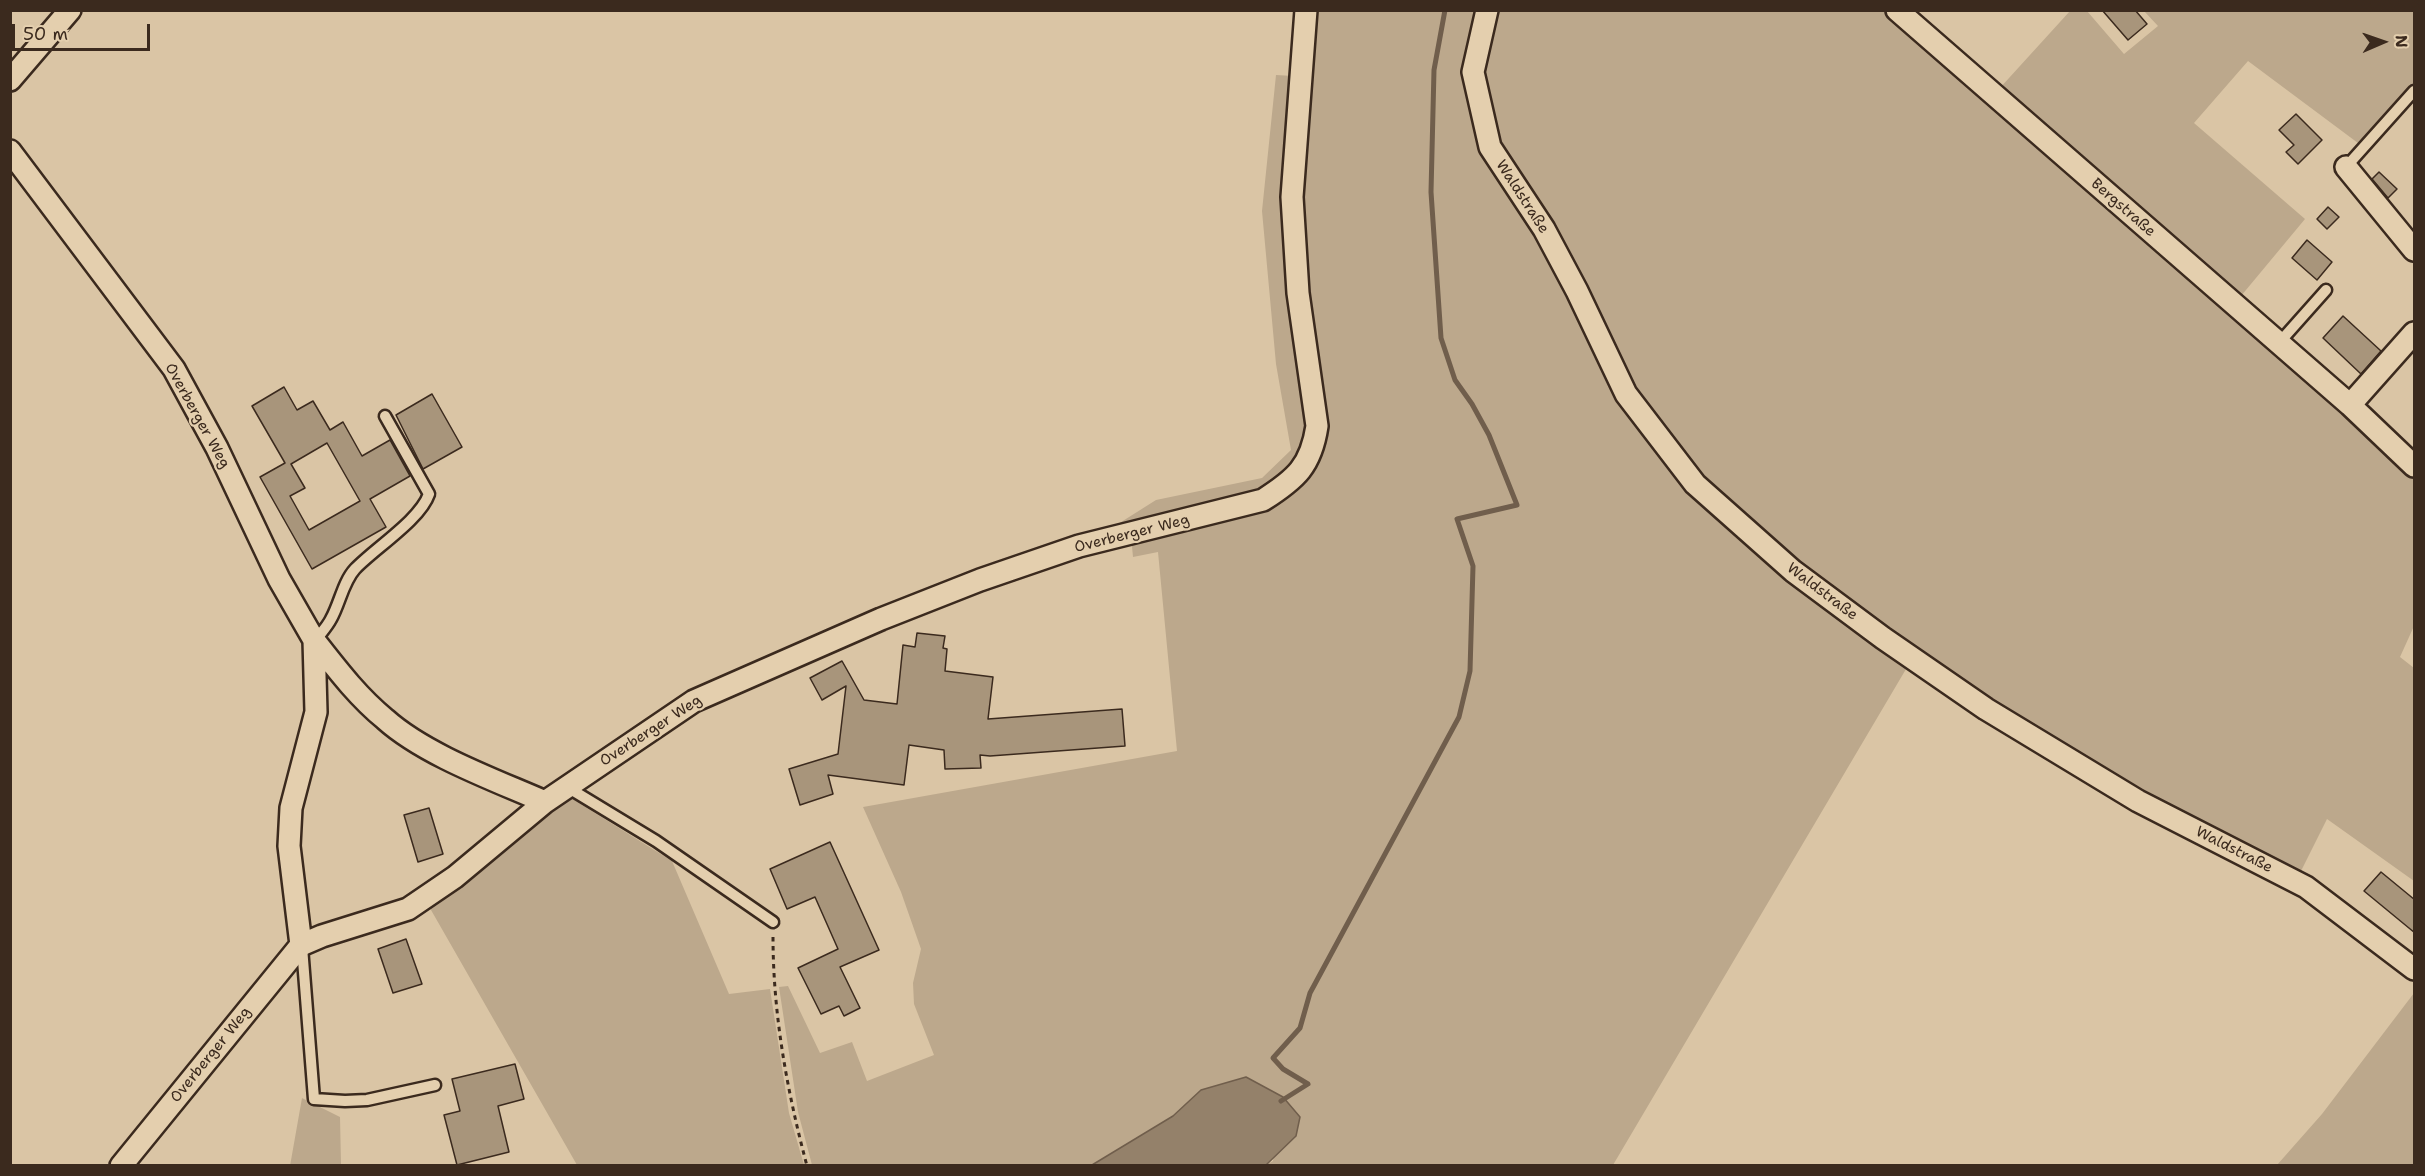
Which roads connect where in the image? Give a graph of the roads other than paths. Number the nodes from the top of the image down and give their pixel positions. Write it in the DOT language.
graph roads {
  1 [pos="70,10"];
  2 [pos="1306,10"];
  3 [pos="1487,10"];
  4 [pos="1897,10"];
  5 [pos="10,80"];
  6 [pos="2415,91"];
  7 [pos="10,151"];
  8 [pos="2346,168"];
  9 [pos="2415,250"];
  10 [pos="2326,290"];
  11 [pos="2415,333"];
  12 [pos="2278,344"];
  13 [pos="2350,405"];
  14 [pos="385,416"];
  15 [pos="2415,466"];
  16 [pos="314,641"];
  17 [pos="567,787"];
  18 [pos="545,802"];
  19 [pos="773,922"];
  20 [pos="301,945"];
  21 [pos="2415,969"];
  22 [pos="435,1085"];
  23 [pos="121,1166"];
  1 -- 5 [label="street"];
  2 -- 17 [label="street, Overberger Weg"];
  3 -- 21 [label="street, Waldstraße"];
  4 -- 12 [label="street, Bergstraße"];
  6 -- 8 [label="lane"];
  7 -- 16 [label="street, Overberger Weg"];
  8 -- 9 [label="street"];
  10 -- 12 [label="lane"];
  11 -- 13 [label="street"];
  12 -- 13 [label="street, Bergstraße"];
  13 -- 15 [label="street, Bergstraße"];
  14 -- 16 [label="lane"];
  16 -- 18 [label="street, Overberger Weg"];
  16 -- 20 [label="street, Overberger Weg"];
  17 -- 18 [label="street, Overberger Weg"];
  17 -- 19 [label="lane"];
  18 -- 20 [label="street, Overberger Weg"];
  20 -- 22 [label="lane"];
  20 -- 23 [label="street, Overberger Weg"];
}
